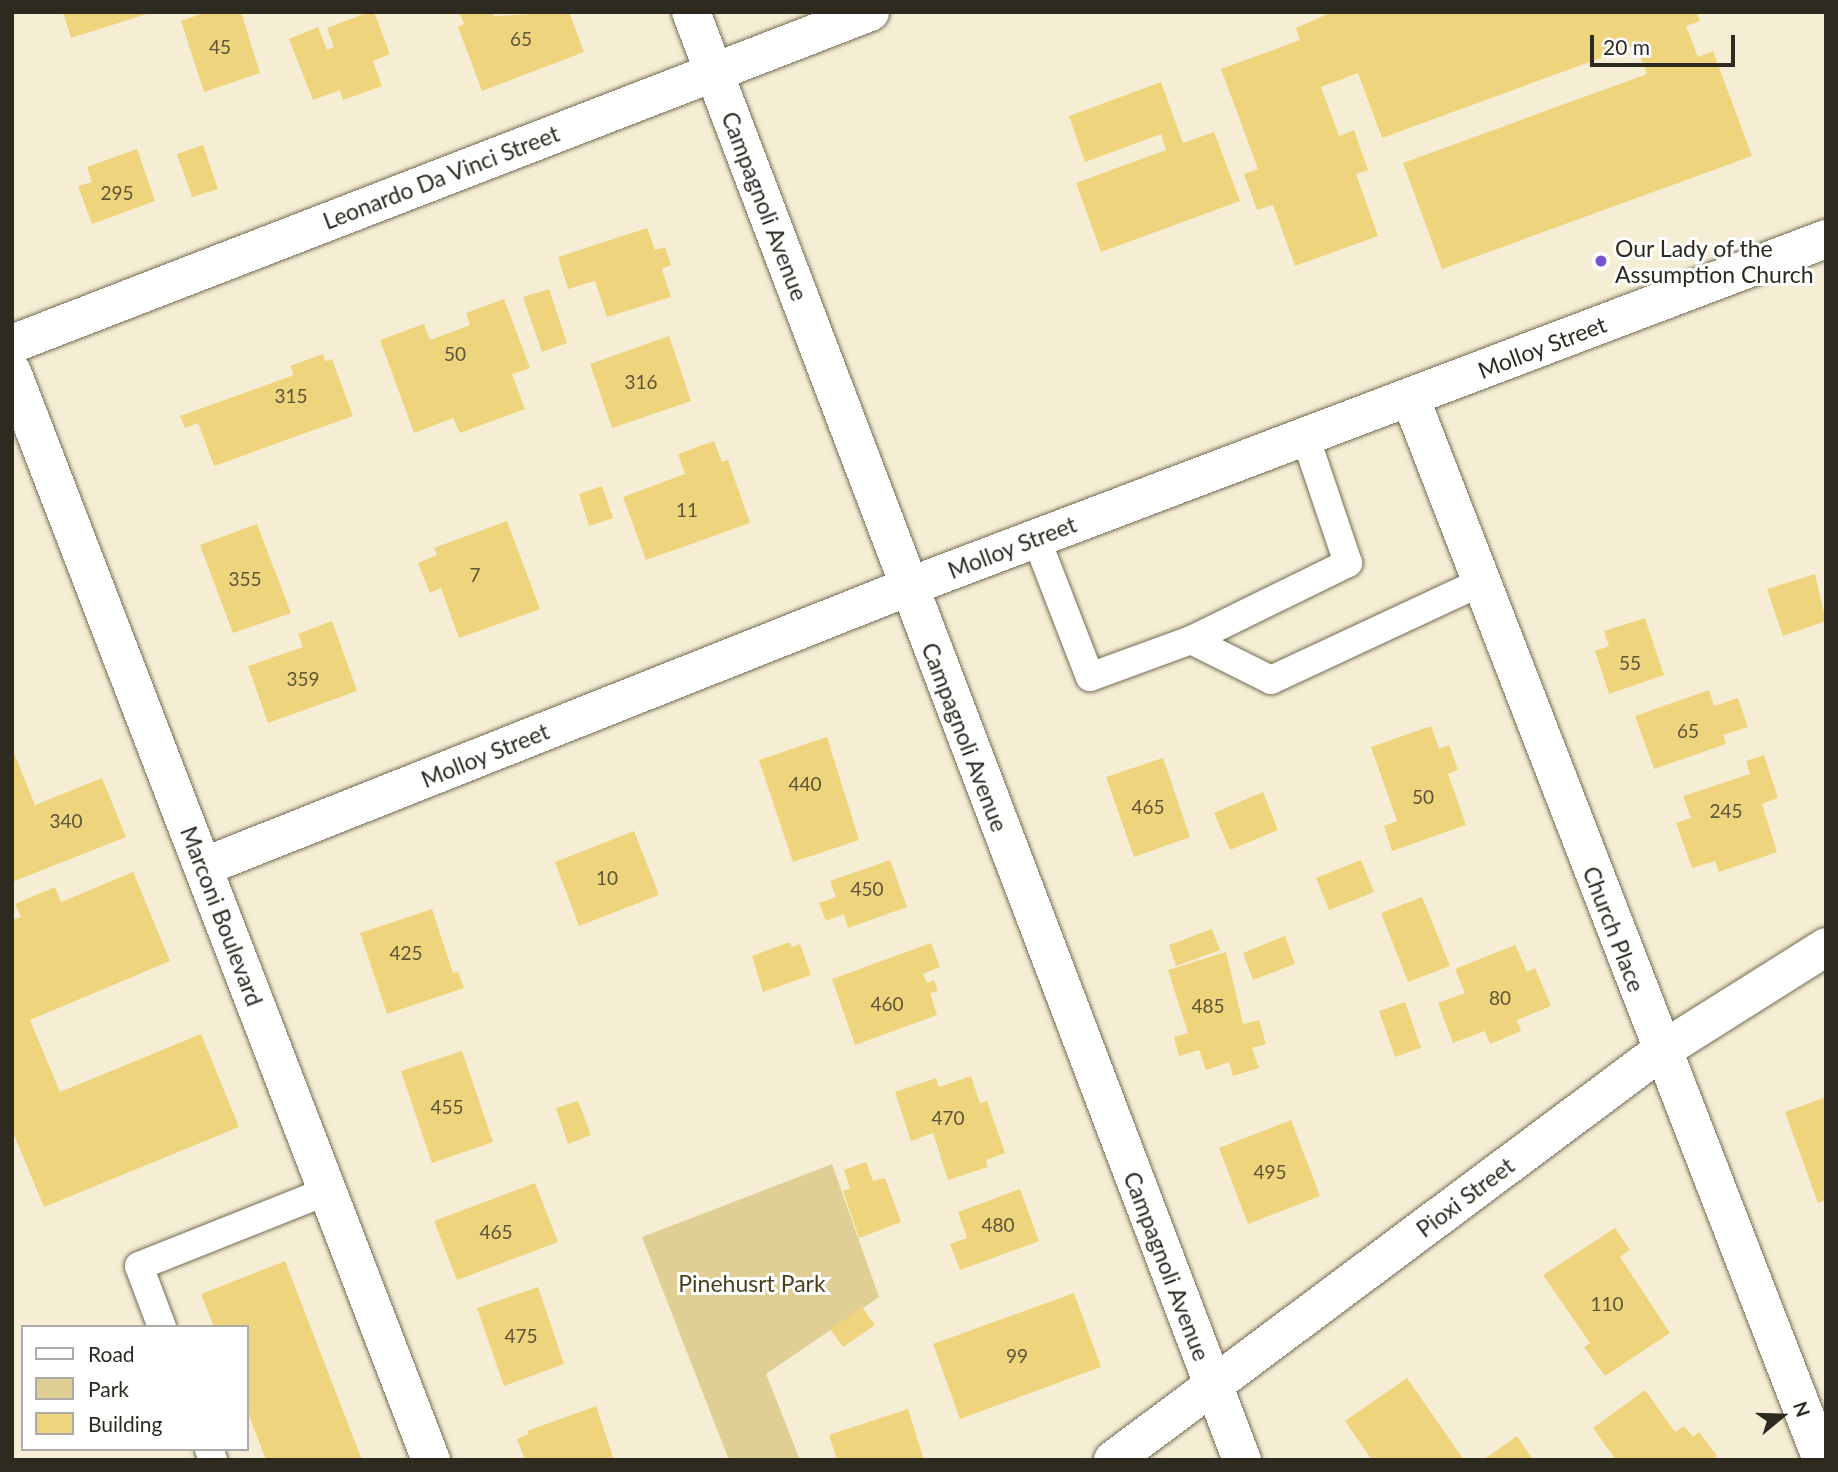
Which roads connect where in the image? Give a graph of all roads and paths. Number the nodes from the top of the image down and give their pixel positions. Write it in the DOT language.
graph roads {
  1 [pos="691,12"];
  2 [pos="870,12"];
  3 [pos="714,72"];
  4 [pos="1826,239"];
  5 [pos="12,344"];
  6 [pos="12,372"];
  7 [pos="1410,397"];
  8 [pos="1306,436"];
  9 [pos="1036,538"];
  10 [pos="1481,582"];
  11 [pos="908,586"];
  12 [pos="1192,640"];
  13 [pos="203,867"];
  14 [pos="1826,947"];
  15 [pos="1661,1051"];
  16 [pos="327,1191"];
  17 [pos="161,1325"];
  18 [pos="1213,1385"];
  19 [pos="430,1460"];
  20 [pos="1113,1460"];
  21 [pos="1242,1460"];
  22 [pos="1822,1460"];
  1 -- 3 [label="street, Campagnoli Avenue"];
  2 -- 3 [label="street, Leonardo Da Vinci Street"];
  3 -- 5 [label="street, Leonardo Da Vinci Street"];
  3 -- 11 [label="street, Campagnoli Avenue"];
  4 -- 7 [label="street, Molloy Street"];
  6 -- 13 [label="street, Marconi Boulevard"];
  7 -- 8 [label="street, Molloy Street"];
  7 -- 10 [label="street, Church Place"];
  8 -- 9 [label="street, Molloy Street"];
  8 -- 12 [label="lane"];
  9 -- 11 [label="street, Molloy Street"];
  9 -- 12 [label="lane"];
  10 -- 12 [label="lane"];
  10 -- 15 [label="street, Church Place"];
  11 -- 13 [label="street, Molloy Street"];
  11 -- 18 [label="street, Campagnoli Avenue"];
  13 -- 16 [label="street, Marconi Boulevard"];
  14 -- 15 [label="street, Pioxi Street"];
  15 -- 18 [label="street, Pioxi Street"];
  15 -- 22 [label="street, Church Place"];
  16 -- 17 [label="lane"];
  16 -- 19 [label="street, Marconi Boulevard"];
  18 -- 20 [label="street, Pioxi Street"];
  18 -- 21 [label="street, Campagnoli Avenue"];
}
